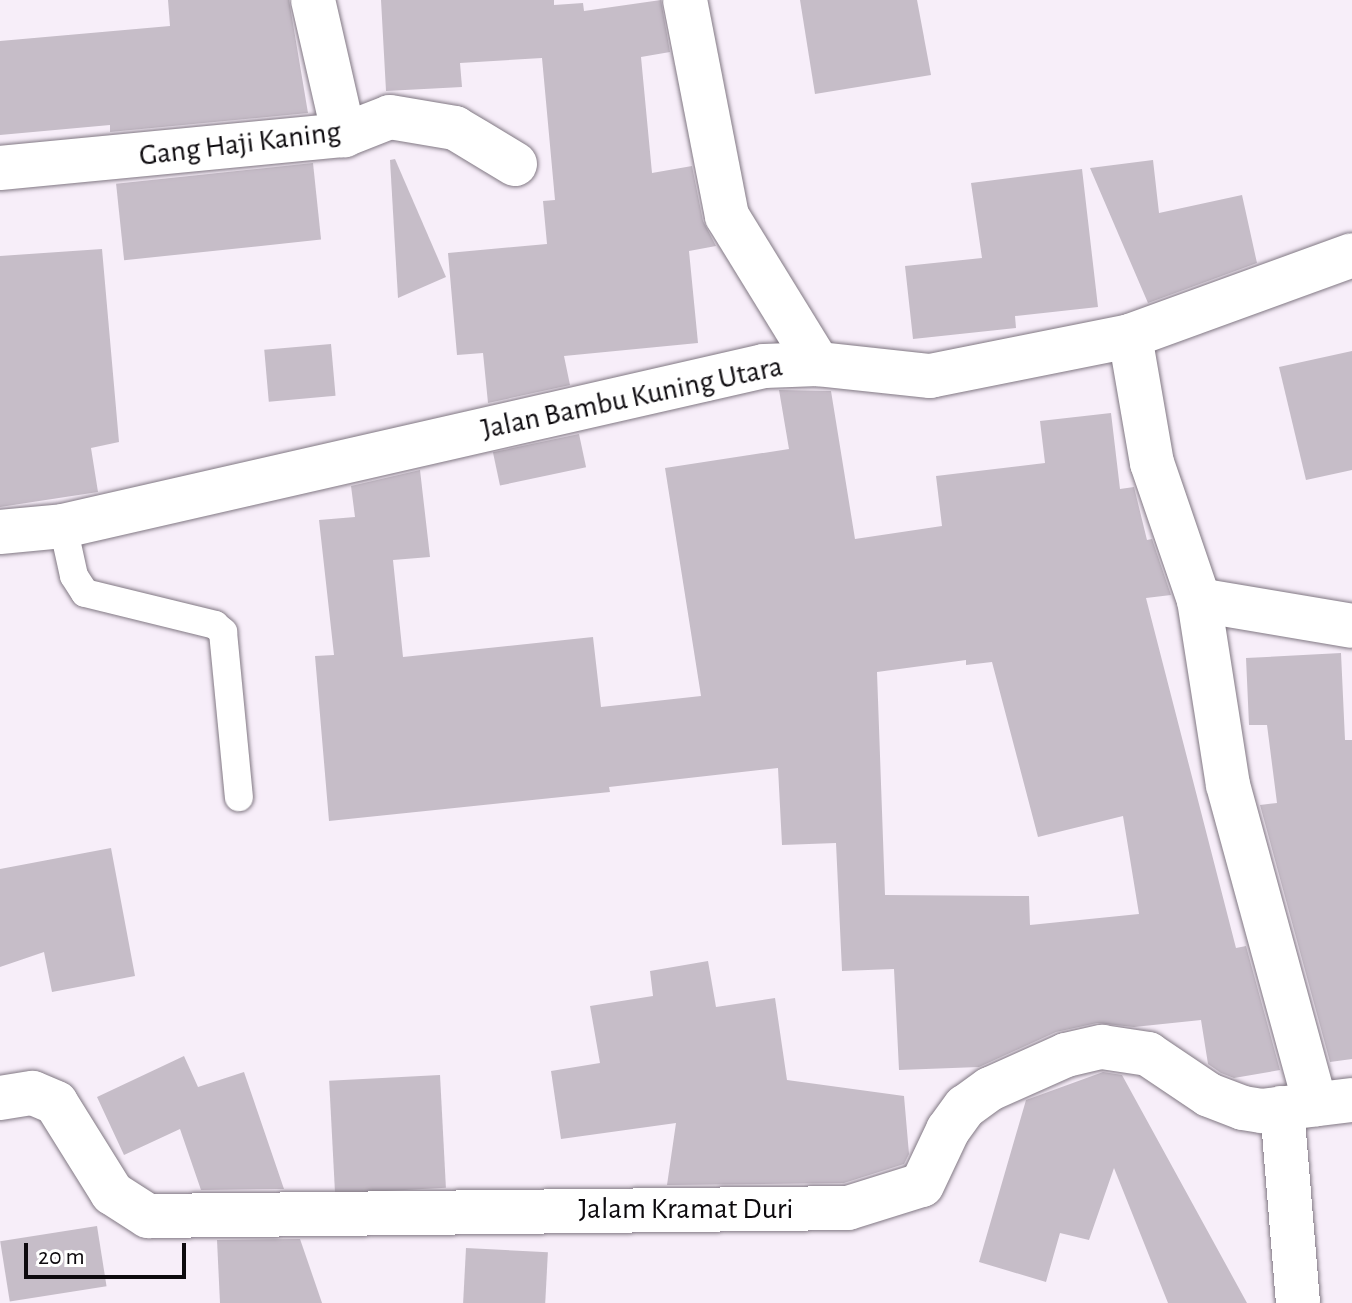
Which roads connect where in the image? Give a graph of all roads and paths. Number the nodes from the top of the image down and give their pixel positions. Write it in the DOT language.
graph roads {
  1 [pos="313,0"];
  2 [pos="685,0"];
  3 [pos="344,135"];
  4 [pos="515,164"];
  5 [pos="0,168"];
  6 [pos="1352,255"];
  7 [pos="1130,336"];
  8 [pos="818,364"];
  9 [pos="63,526"];
  10 [pos="0,532"];
  11 [pos="1199,600"];
  12 [pos="1352,626"];
  13 [pos="239,797"];
  14 [pos="0,1098"];
  15 [pos="1316,1104"];
  16 [pos="1298,1303"];
  1 -- 3 [label="street"];
  2 -- 8 [label="street"];
  3 -- 4 [label="street, Gang Haji Kaning"];
  3 -- 5 [label="street, Gang Haji Kaning"];
  6 -- 7 [label="street, Jalan Bambu Kuning Utara"];
  7 -- 8 [label="street, Jalan Bambu Kuning Utara"];
  7 -- 11 [label="street"];
  8 -- 9 [label="street, Jalan Bambu Kuning Utara"];
  9 -- 10 [label="street, Jalan Bambu Kuning Utara"];
  9 -- 13 [label="lane"];
  11 -- 12 [label="street"];
  11 -- 15 [label="street"];
  14 -- 15 [label="street, Jalam Kramat Duri"];
  15 -- 16 [label="street"];
}
